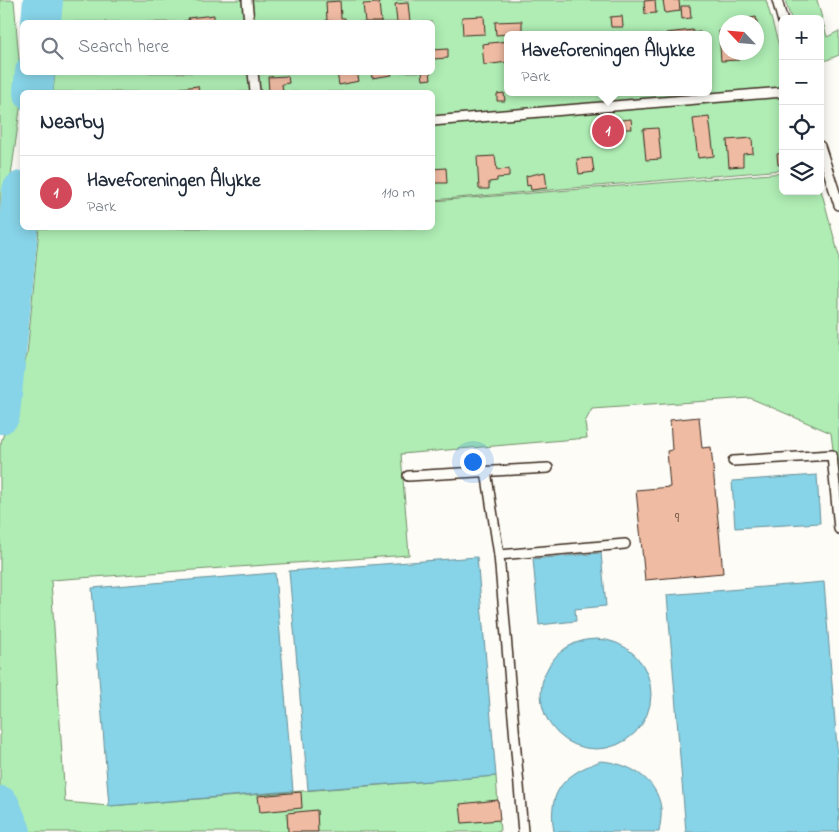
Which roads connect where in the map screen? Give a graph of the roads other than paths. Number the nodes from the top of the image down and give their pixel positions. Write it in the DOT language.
graph roads {
  1 [pos="246,0"];
  2 [pos="776,0"];
  3 [pos="781,15"];
  4 [pos="249,20"];
  5 [pos="253,75"];
  6 [pos="255,90"];
  7 [pos="779,92"];
  8 [pos="435,121"];
  9 [pos="821,150"];
  10 [pos="839,205"];
  11 [pos="733,461"];
  12 [pos="548,468"];
  13 [pos="486,471"];
  14 [pos="408,476"];
  15 [pos="839,529"];
  16 [pos="625,544"];
  17 [pos="499,555"];
  18 [pos="523,832"];
  1 -- 4 [label="lane"];
  2 -- 3 [label="lane"];
  5 -- 6 [label="lane"];
  7 -- 8 [label="lane"];
  9 -- 10 [label="lane"];
  11 -- 15 [label="lane"];
  12 -- 13 [label="lane"];
  13 -- 14 [label="lane"];
  13 -- 17 [label="lane"];
  16 -- 17 [label="lane"];
  17 -- 18 [label="lane"];
}
